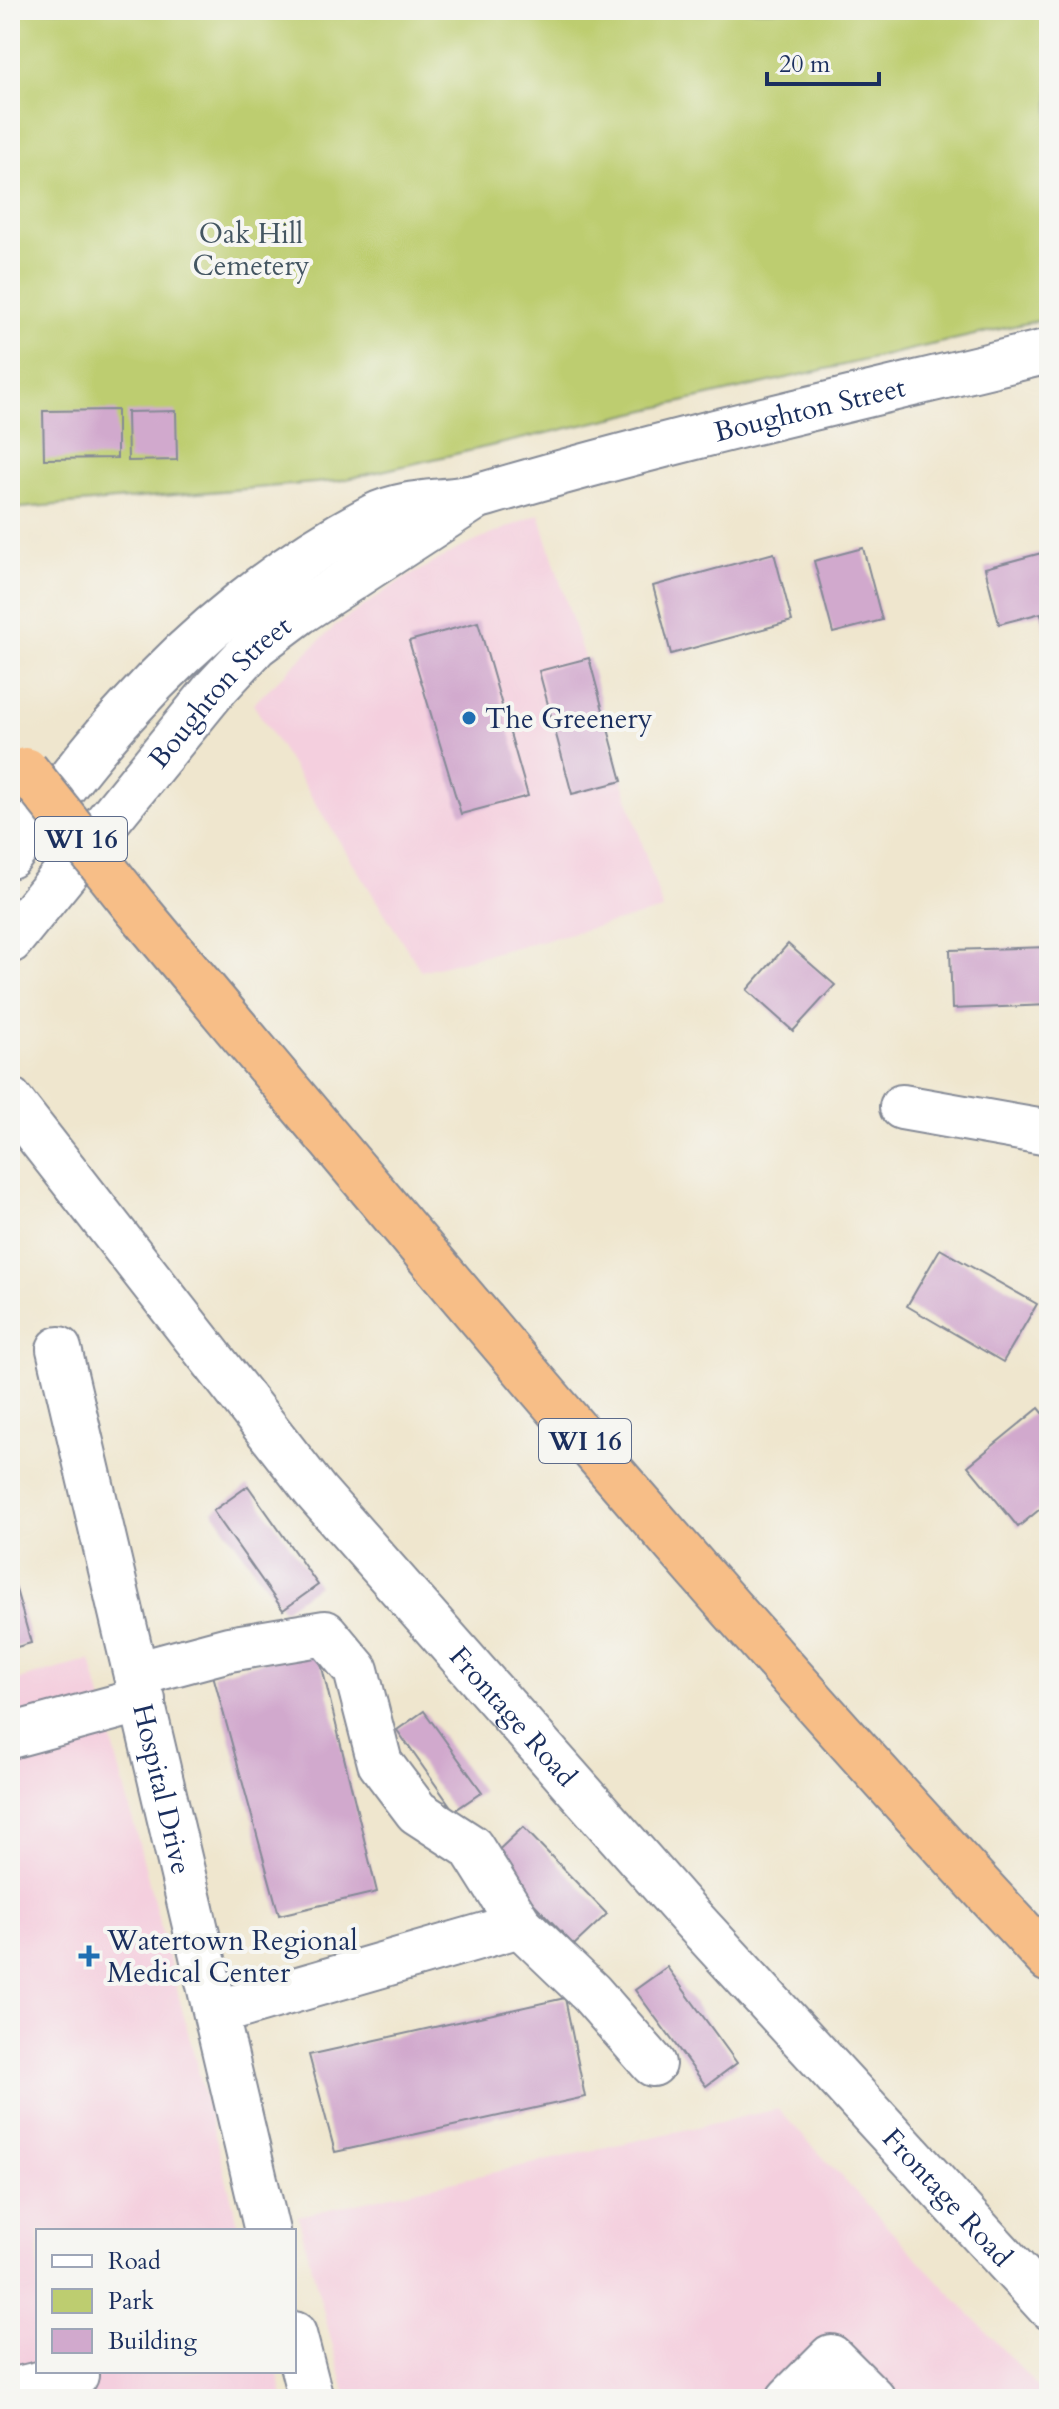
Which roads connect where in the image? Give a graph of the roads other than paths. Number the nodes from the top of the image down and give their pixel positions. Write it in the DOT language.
graph roads {
  1 [pos="1049,351"];
  2 [pos="478,496"];
  3 [pos="18,760"];
  4 [pos="10,856"];
  5 [pos="10,941"];
  6 [pos="10,1100"];
  7 [pos="902,1107"];
  8 [pos="1049,1133"];
  9 [pos="59,1349"];
  10 [pos="140,1687"];
  11 [pos="10,1736"];
  12 [pos="520,1925"];
  13 [pos="1049,1960"];
  14 [pos="216,2013"];
  15 [pos="653,2064"];
  16 [pos="267,2229"];
  17 [pos="1049,2307"];
  18 [pos="296,2342"];
  19 [pos="76,2375"];
  20 [pos="10,2391"];
  21 [pos="311,2399"];
  22 [pos="789,2399"];
  23 [pos="873,2399"];
  1 -- 2 [label="street, Boughton Street"];
  2 -- 4 [label="street, Boughton Street"];
  2 -- 5 [label="street, Boughton Street"];
  3 -- 13 [label="highway, WI 16, bridge"];
  6 -- 17 [label="street, Frontage Road"];
  7 -- 8 [label="street"];
  9 -- 10 [label="street, Hospital Drive"];
  10 -- 11 [label="street"];
  10 -- 12 [label="street"];
  10 -- 14 [label="street, Hospital Drive"];
  12 -- 14 [label="street"];
  12 -- 15 [label="street"];
  14 -- 16 [label="street, Hospital Drive"];
  18 -- 21 [label="street"];
  19 -- 20 [label="street"];
  22 -- 23 [label="street"];
}
